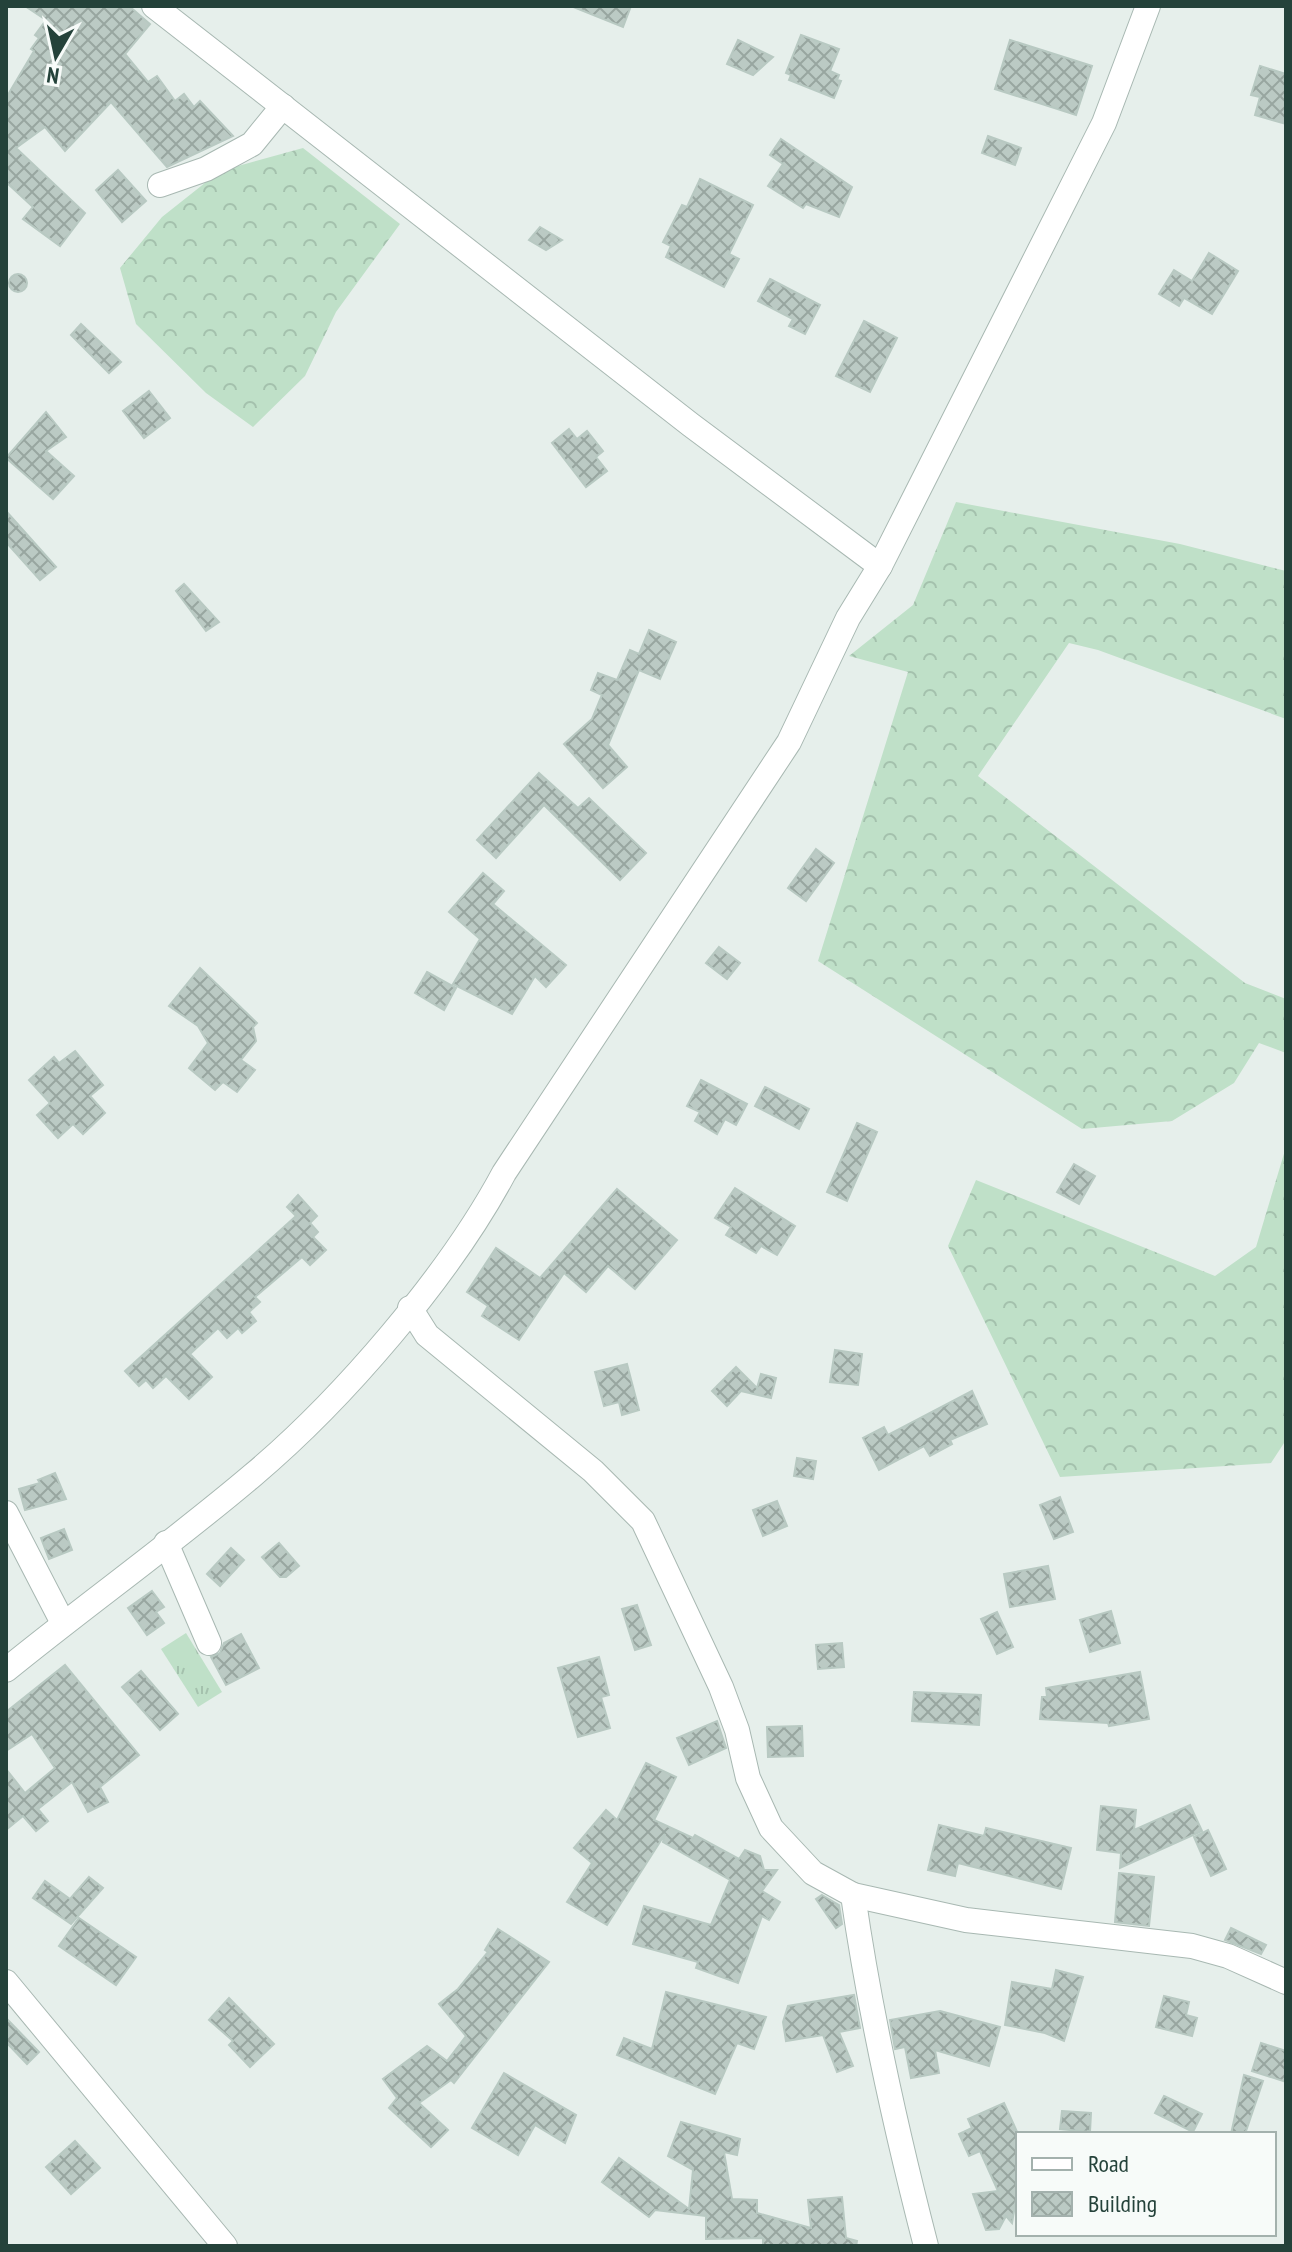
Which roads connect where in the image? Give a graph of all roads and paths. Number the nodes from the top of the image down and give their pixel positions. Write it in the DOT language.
graph roads {
  1 [pos="154,6"];
  2 [pos="1148,6"];
  3 [pos="283,106"];
  4 [pos="160,185"];
  5 [pos="880,566"];
  6 [pos="410,1308"];
  7 [pos="6,1513"];
  8 [pos="166,1543"];
  9 [pos="63,1623"];
  10 [pos="209,1643"];
  11 [pos="6,1670"];
  12 [pos="853,1895"];
  13 [pos="6,1982"];
  14 [pos="1286,1982"];
  15 [pos="222,2245"];
  16 [pos="926,2246"];
  1 -- 3 [label="street"];
  2 -- 5 [label="street"];
  3 -- 4 [label="street"];
  3 -- 5 [label="street"];
  5 -- 6 [label="street"];
  6 -- 8 [label="street"];
  6 -- 12 [label="street"];
  7 -- 9 [label="street"];
  8 -- 9 [label="street"];
  8 -- 10 [label="street"];
  9 -- 11 [label="street"];
  12 -- 14 [label="street"];
  12 -- 16 [label="street"];
  13 -- 15 [label="street"];
}
